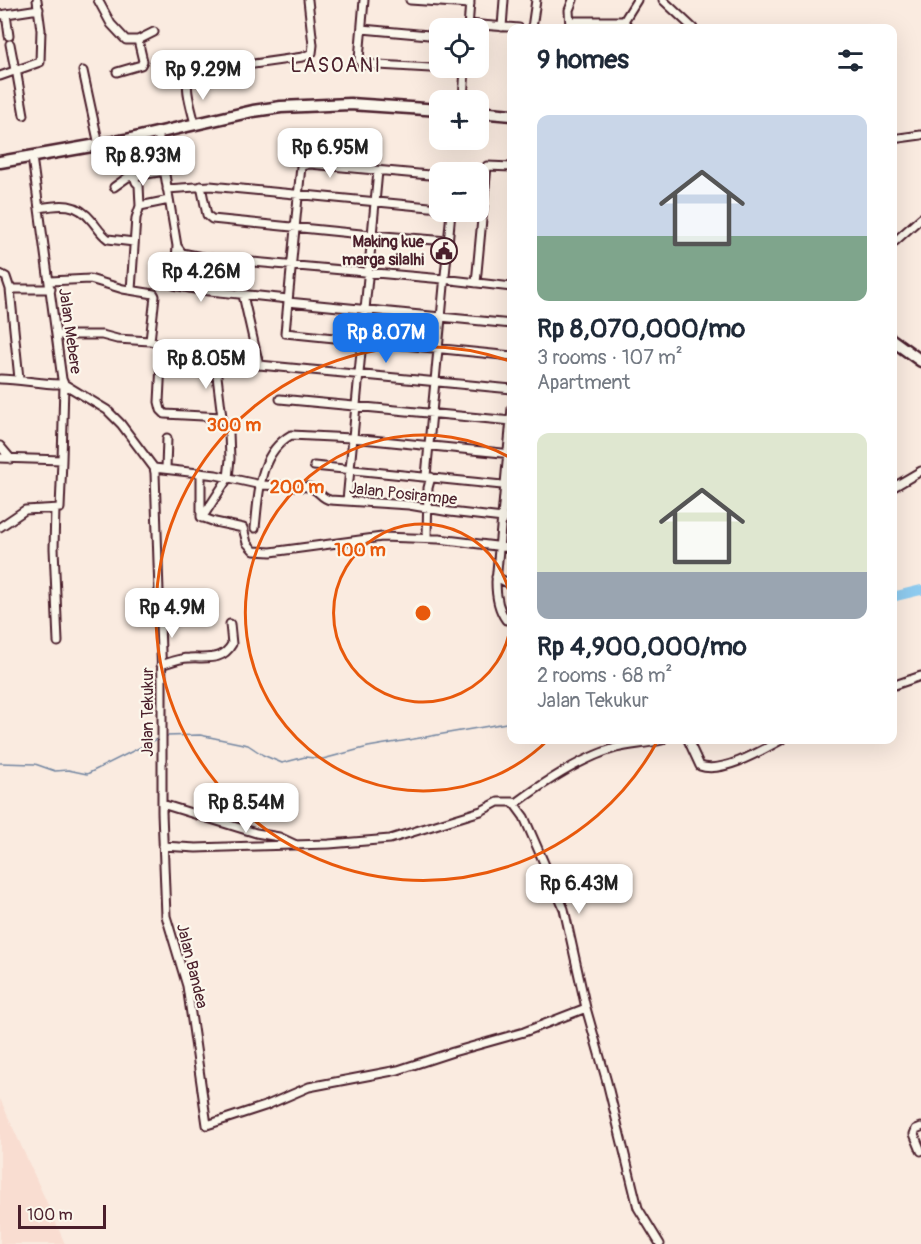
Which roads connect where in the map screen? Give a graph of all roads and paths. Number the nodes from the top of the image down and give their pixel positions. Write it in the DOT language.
graph roads {
  1 [pos="37,0"];
  2 [pos="98,0"];
  3 [pos="308,0"];
  4 [pos="364,0"];
  5 [pos="410,0"];
  6 [pos="504,0"];
  7 [pos="536,0"];
  8 [pos="573,0"];
  9 [pos="637,0"];
  10 [pos="663,0"];
  11 [pos="435,1"];
  12 [pos="470,2"];
  13 [pos="39,9"];
  14 [pos="3,15"];
  15 [pos="469,18"];
  16 [pos="624,21"];
  17 [pos="533,24"];
  18 [pos="570,24"];
  19 [pos="584,24"];
  20 [pos="626,24"];
  21 [pos="689,24"];
  22 [pos="489,27"];
  23 [pos="502,27"];
  24 [pos="507,27"];
  25 [pos="362,29"];
  26 [pos="154,32"];
  27 [pos="429,35"];
  28 [pos="138,40"];
  29 [pos="429,67"];
  30 [pos="16,70"];
  31 [pos="83,71"];
  32 [pos="117,72"];
  33 [pos="0,76"];
  34 [pos="429,109"];
  35 [pos="489,113"];
  36 [pos="24,115"];
  37 [pos="507,115"];
  38 [pos="195,124"];
  39 [pos="158,133"];
  40 [pos="921,135"];
  41 [pos="897,138"];
  42 [pos="99,144"];
  43 [pos="32,157"];
  44 [pos="0,162"];
  45 [pos="507,167"];
  46 [pos="165,171"];
  47 [pos="378,171"];
  48 [pos="429,175"];
  49 [pos="134,176"];
  50 [pos="201,186"];
  51 [pos="114,188"];
  52 [pos="168,189"];
  53 [pos="298,193"];
  54 [pos="169,200"];
  55 [pos="375,203"];
  56 [pos="140,206"];
  57 [pos="429,207"];
  58 [pos="39,208"];
  59 [pos="921,218"];
  60 [pos="450,222"];
  61 [pos="295,228"];
  62 [pos="371,236"];
  63 [pos="897,240"];
  64 [pos="448,241"];
  65 [pos="134,242"];
  66 [pos="177,246"];
  67 [pos="291,265"];
  68 [pos="369,273"];
  69 [pos="0,274"];
  70 [pos="443,279"];
  71 [pos="476,283"];
  72 [pos="51,285"];
  73 [pos="507,286"];
  74 [pos="10,289"];
  75 [pos="131,290"];
  76 [pos="243,295"];
  77 [pos="288,301"];
  78 [pos="364,309"];
  79 [pos="440,317"];
  80 [pos="507,324"];
  81 [pos="57,335"];
  82 [pos="360,340"];
  83 [pos="150,341"];
  84 [pos="162,344"];
  85 [pos="897,344"];
  86 [pos="439,349"];
  87 [pos="507,356"];
  88 [pos="215,360"];
  89 [pos="921,361"];
  90 [pos="259,365"];
  91 [pos="161,366"];
  92 [pos="186,368"];
  93 [pos="358,374"];
  94 [pos="0,379"];
  95 [pos="19,379"];
  96 [pos="435,381"];
  97 [pos="64,384"];
  98 [pos="507,388"];
  99 [pos="280,399"];
  100 [pos="356,405"];
  101 [pos="431,412"];
  102 [pos="222,417"];
  103 [pos="507,421"];
  104 [pos="167,438"];
  105 [pos="352,438"];
  106 [pos="429,446"];
  107 [pos="0,447"];
  108 [pos="507,454"];
  109 [pos="0,458"];
  110 [pos="11,459"];
  111 [pos="62,460"];
  112 [pos="314,466"];
  113 [pos="154,468"];
  114 [pos="166,469"];
  115 [pos="349,469"];
  116 [pos="921,471"];
  117 [pos="201,473"];
  118 [pos="428,477"];
  119 [pos="228,478"];
  120 [pos="261,485"];
  121 [pos="897,485"];
  122 [pos="507,486"];
  123 [pos="507,491"];
  124 [pos="347,501"];
  125 [pos="428,507"];
  126 [pos="55,508"];
  127 [pos="202,518"];
  128 [pos="502,518"];
  129 [pos="507,518"];
  130 [pos="0,527"];
  131 [pos="255,528"];
  132 [pos="427,538"];
  133 [pos="499,547"];
  134 [pos="507,548"];
  135 [pos="496,577"];
  136 [pos="507,582"];
  137 [pos="507,620"];
  138 [pos="230,624"];
  139 [pos="58,642"];
  140 [pos="161,665"];
  141 [pos="921,676"];
  142 [pos="897,684"];
  143 [pos="639,744"];
  144 [pos="690,744"];
  145 [pos="774,744"];
  146 [pos="515,804"];
  147 [pos="162,808"];
  148 [pos="296,845"];
  149 [pos="163,846"];
  150 [pos="586,1008"];
  151 [pos="921,1127"];
  152 [pos="921,1151"];
  153 [pos="660,1244"];
  1 -- 13 [label="street"];
  2 -- 28 [label="street"];
  3 -- 38 [label="street"];
  4 -- 25 [label="street"];
  5 -- 11 [label="street"];
  6 -- 23 [label="street"];
  7 -- 17 [label="street"];
  8 -- 18 [label="street"];
  9 -- 16 [label="street"];
  10 -- 21 [label="street"];
  11 -- 12 [label="street"];
  12 -- 15 [label="street"];
  13 -- 14 [label="street"];
  13 -- 30 [label="street"];
  14 -- 30 [label="street"];
  16 -- 19 [label="street"];
  16 -- 20 [label="street"];
  22 -- 23 [label="street"];
  23 -- 24 [label="street"];
  25 -- 27 [label="street"];
  25 -- 29 [label="street"];
  26 -- 28 [label="street"];
  28 -- 32 [label="street"];
  30 -- 33 [label="street"];
  30 -- 36 [label="street"];
  31 -- 42 [label="street"];
  34 -- 38 [label="street"];
  35 -- 37 [label="street"];
  38 -- 39 [label="street"];
  39 -- 42 [label="street"];
  39 -- 46 [label="street"];
  40 -- 41 [label="street"];
  42 -- 43 [label="street"];
  43 -- 44 [label="street"];
  43 -- 58 [label="street, Jalan Mebere"];
  45 -- 71 [label="street"];
  46 -- 49 [label="street"];
  46 -- 52 [label="street"];
  47 -- 48 [label="street"];
  47 -- 53 [label="street"];
  47 -- 55 [label="street"];
  49 -- 51 [label="street"];
  49 -- 56 [label="street"];
  50 -- 52 [label="street"];
  50 -- 53 [label="street"];
  50 -- 61 [label="street"];
  52 -- 54 [label="street"];
  53 -- 55 [label="street"];
  53 -- 61 [label="street"];
  54 -- 56 [label="street"];
  54 -- 66 [label="street"];
  55 -- 57 [label="street"];
  55 -- 62 [label="street"];
  56 -- 65 [label="street"];
  58 -- 65 [label="street"];
  58 -- 72 [label="street, Jalan Mebere"];
  59 -- 63 [label="street"];
  60 -- 64 [label="street"];
  61 -- 62 [label="street"];
  61 -- 67 [label="street"];
  62 -- 64 [label="street"];
  62 -- 68 [label="street"];
  64 -- 70 [label="street"];
  65 -- 75 [label="street"];
  66 -- 67 [label="street"];
  66 -- 76 [label="street"];
  67 -- 68 [label="street"];
  67 -- 77 [label="street"];
  68 -- 70 [label="street"];
  68 -- 78 [label="street"];
  69 -- 74 [label="street"];
  70 -- 71 [label="street"];
  70 -- 79 [label="street"];
  71 -- 73 [label="street"];
  72 -- 74 [label="street"];
  72 -- 75 [label="street"];
  72 -- 81 [label="street, Jalan Mebere"];
  74 -- 95 [label="street"];
  75 -- 83 [label="street"];
  76 -- 77 [label="street"];
  76 -- 90 [label="street"];
  77 -- 78 [label="street"];
  77 -- 82 [label="street"];
  78 -- 79 [label="street"];
  78 -- 82 [label="street"];
  79 -- 80 [label="street"];
  79 -- 86 [label="street"];
  81 -- 83 [label="street"];
  81 -- 97 [label="street, Jalan Mebere"];
  82 -- 86 [label="street"];
  82 -- 93 [label="street"];
  83 -- 84 [label="street"];
  84 -- 88 [label="street"];
  84 -- 91 [label="street"];
  85 -- 89 [label="street"];
  86 -- 87 [label="street"];
  86 -- 96 [label="street"];
  88 -- 90 [label="street"];
  88 -- 102 [label="street"];
  90 -- 93 [label="street"];
  91 -- 92 [label="street"];
  91 -- 102 [label="street"];
  93 -- 96 [label="street"];
  93 -- 100 [label="street"];
  94 -- 95 [label="street"];
  95 -- 97 [label="street"];
  96 -- 98 [label="street"];
  96 -- 101 [label="street"];
  97 -- 111 [label="street"];
  97 -- 113 [label="street, Jalan Mebere"];
  99 -- 100 [label="street"];
  100 -- 101 [label="street"];
  100 -- 105 [label="street"];
  101 -- 103 [label="street"];
  101 -- 106 [label="street"];
  102 -- 119 [label="street"];
  104 -- 114 [label="street"];
  105 -- 106 [label="street"];
  105 -- 115 [label="street"];
  105 -- 120 [label="street"];
  106 -- 108 [label="street"];
  106 -- 118 [label="street"];
  107 -- 110 [label="street"];
  109 -- 110 [label="street"];
  110 -- 111 [label="street"];
  111 -- 126 [label="street"];
  112 -- 115 [label="street"];
  113 -- 114 [label="street, Jalan Posirampe"];
  113 -- 140 [label="street, Jalan Tekukur"];
  114 -- 117 [label="street, Jalan Posirampe"];
  115 -- 118 [label="street"];
  115 -- 124 [label="street"];
  116 -- 121 [label="street"];
  117 -- 119 [label="street, Jalan Posirampe"];
  117 -- 127 [label="street"];
  118 -- 122 [label="street"];
  118 -- 125 [label="street"];
  119 -- 120 [label="street, Jalan Posirampe"];
  119 -- 127 [label="street"];
  120 -- 124 [label="street, Jalan Posirampe"];
  120 -- 131 [label="street"];
  123 -- 128 [label="street"];
  124 -- 125 [label="street, Jalan Posirampe"];
  125 -- 128 [label="street, Jalan Posirampe"];
  125 -- 132 [label="street"];
  126 -- 130 [label="street"];
  126 -- 139 [label="street"];
  127 -- 132 [label="street"];
  128 -- 129 [label="street, Jalan Posirampe"];
  128 -- 133 [label="street"];
  132 -- 133 [label="street"];
  133 -- 134 [label="street"];
  133 -- 135 [label="street"];
  135 -- 136 [label="street"];
  135 -- 137 [label="street"];
  138 -- 140 [label="street"];
  140 -- 147 [label="street, Jalan Tekukur"];
  141 -- 142 [label="street"];
  143 -- 146 [label="street"];
  144 -- 145 [label="street"];
  146 -- 148 [label="street"];
  146 -- 150 [label="street"];
  147 -- 148 [label="street"];
  147 -- 149 [label="street, Jalan Bandea"];
  148 -- 149 [label="street"];
  149 -- 150 [label="street, Jalan Bandea"];
  150 -- 153 [label="street"];
  151 -- 152 [label="street"];
}
